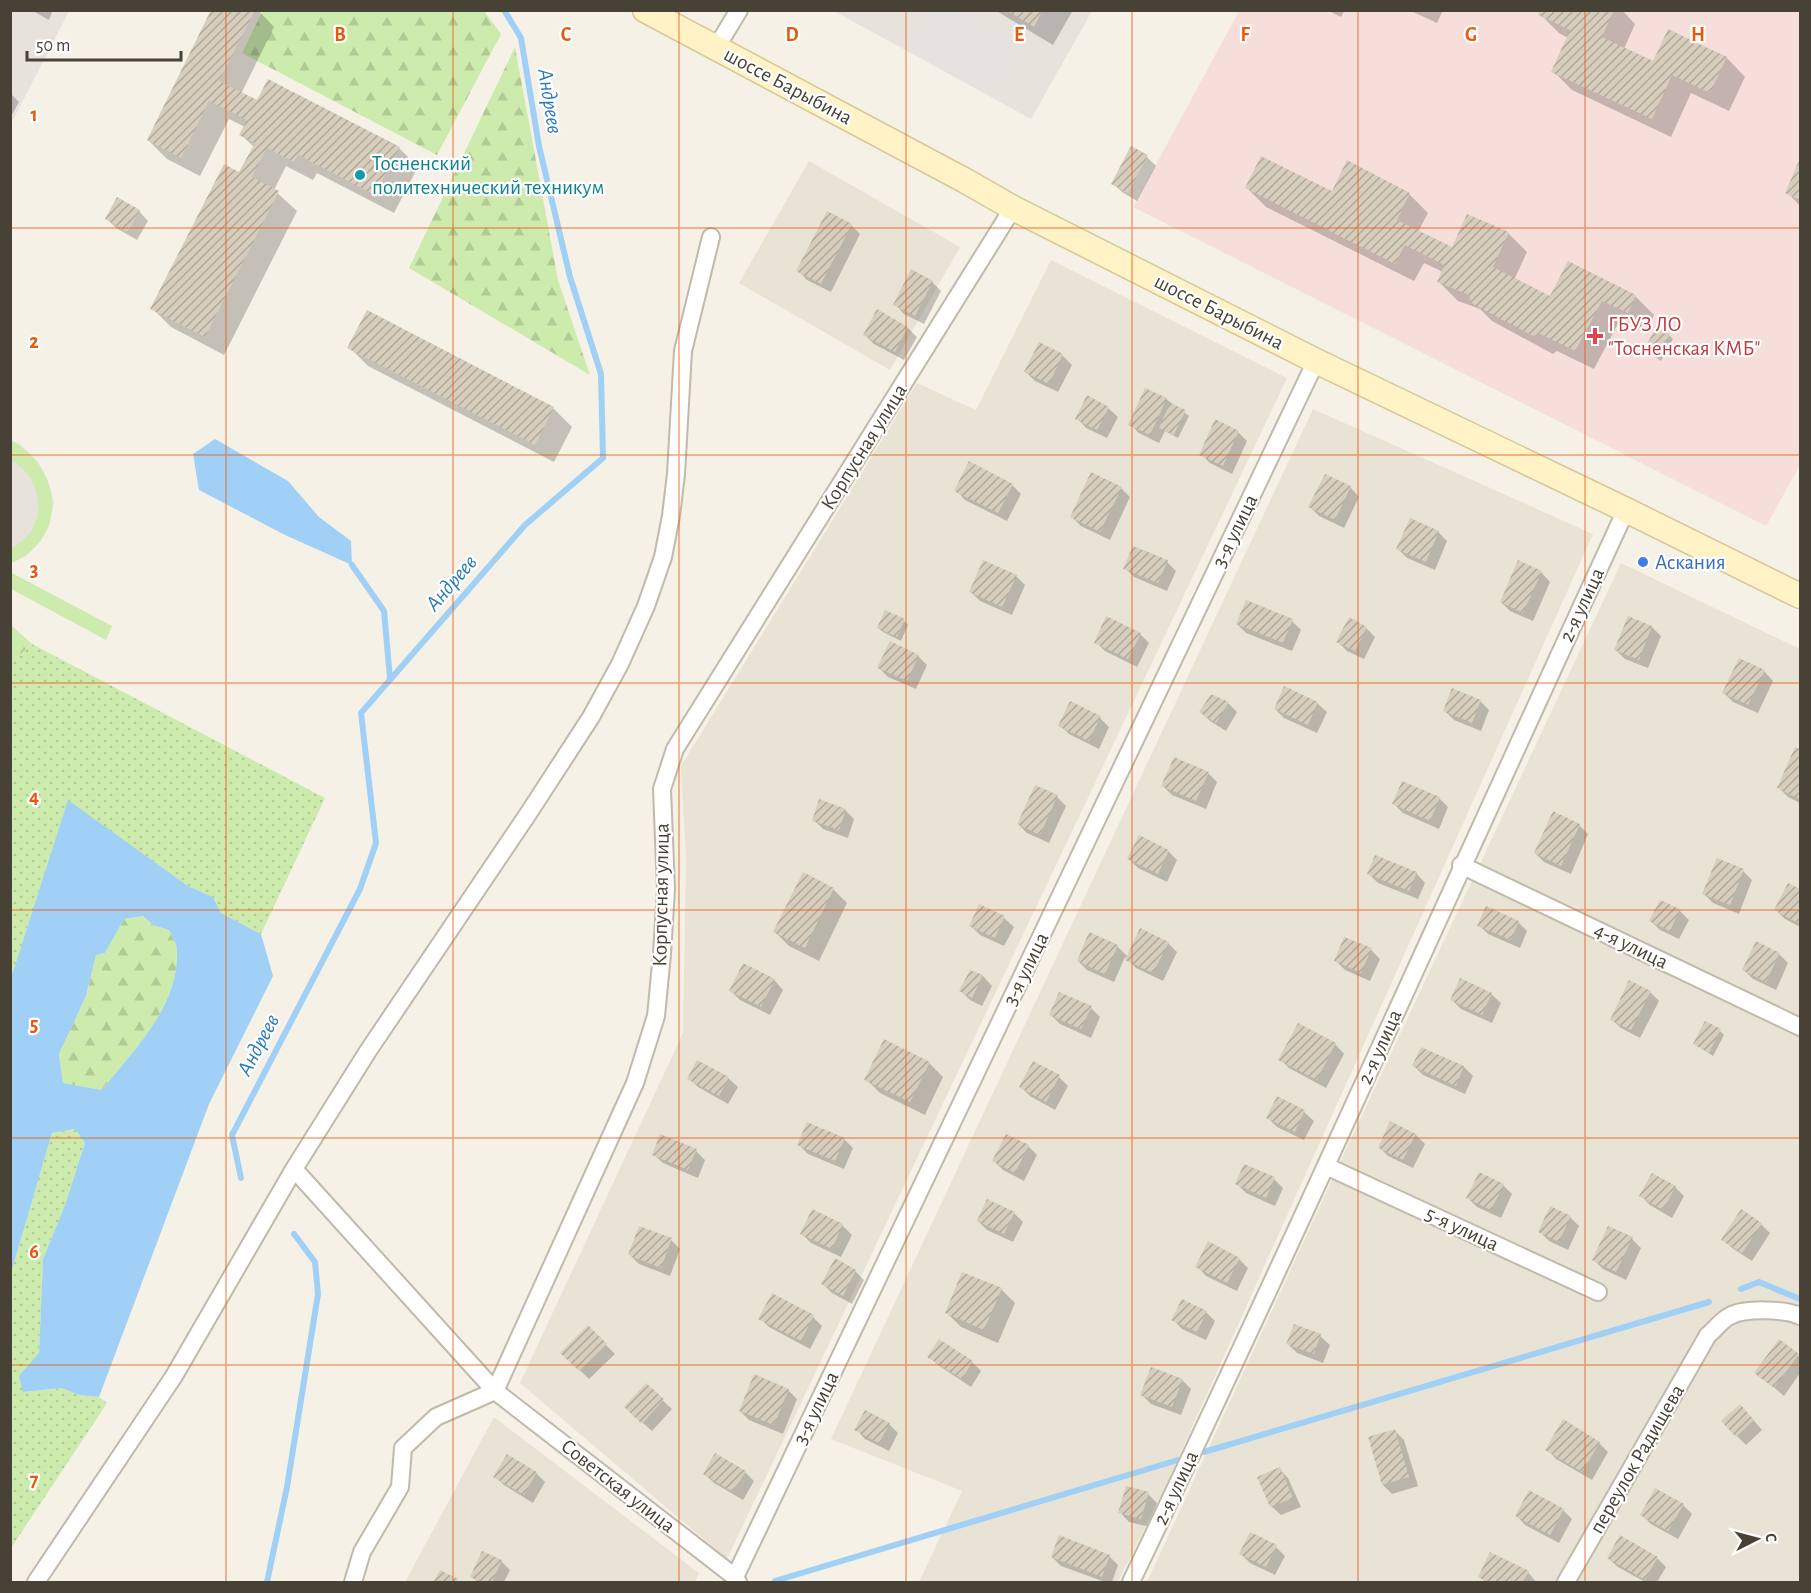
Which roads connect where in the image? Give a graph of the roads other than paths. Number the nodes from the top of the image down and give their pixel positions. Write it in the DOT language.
graph roads {
  1 [pos="645,10"];
  2 [pos="739,10"];
  3 [pos="716,48"];
  4 [pos="1013,208"];
  5 [pos="711,237"];
  6 [pos="1316,362"];
  7 [pos="1626,510"];
  8 [pos="1800,596"];
  9 [pos="1461,865"];
  10 [pos="1800,1027"];
  11 [pos="1326,1167"];
  12 [pos="294,1169"];
  13 [pos="1598,1292"];
  14 [pos="1800,1316"];
  15 [pos="495,1391"];
  16 [pos="737,1580"];
  17 [pos="36,1582"];
  18 [pos="353,1582"];
  19 [pos="1131,1582"];
  20 [pos="1566,1582"];
  1 -- 3 [label="main road, шоссе Барыбина"];
  2 -- 3 [label="street"];
  3 -- 4 [label="main road, шоссе Барыбина"];
  4 -- 6 [label="main road, шоссе Барыбина"];
  4 -- 15 [label="street, Корпусная улица"];
  5 -- 12 [label="street"];
  6 -- 7 [label="main road, шоссе Барыбина"];
  6 -- 16 [label="street, 3-я улица"];
  7 -- 8 [label="main road, шоссе Барыбина"];
  7 -- 9 [label="street, 2-я улица"];
  9 -- 10 [label="street, 4-я улица"];
  9 -- 11 [label="street, 2-я улица"];
  11 -- 13 [label="street, 5-я улица"];
  11 -- 19 [label="street, 2-я улица"];
  12 -- 15 [label="street, Советская улица"];
  12 -- 17 [label="street"];
  14 -- 20 [label="street, переулок Радищева"];
  15 -- 16 [label="street, Советская улица"];
  15 -- 18 [label="street"];
}
